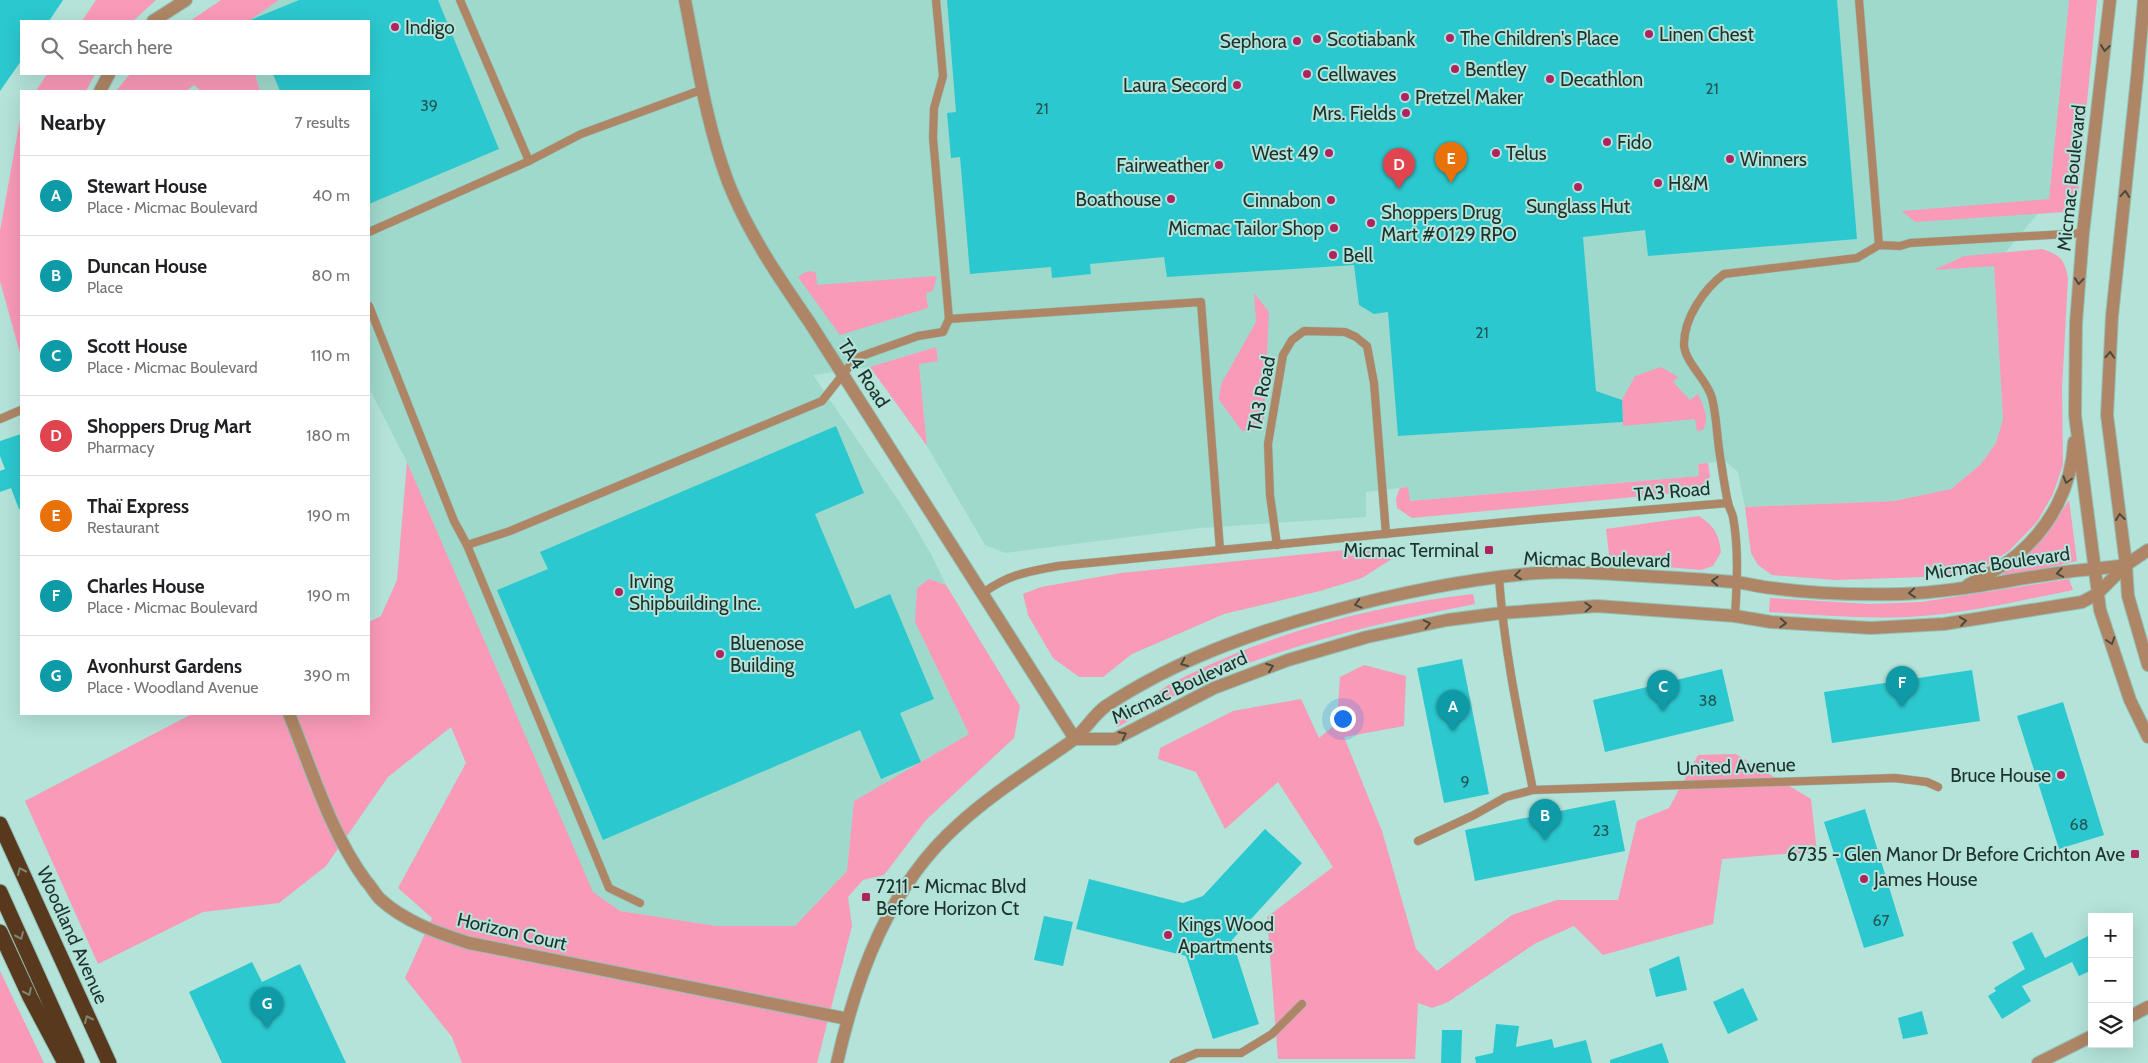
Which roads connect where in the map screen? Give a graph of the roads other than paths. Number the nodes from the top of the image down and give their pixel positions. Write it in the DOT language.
graph roads {
  1 [pos="186,0"];
  2 [pos="460,0"];
  3 [pos="685,0"];
  4 [pos="936,0"];
  5 [pos="1859,0"];
  6 [pos="2110,0"];
  7 [pos="2144,0"];
  8 [pos="155,20"];
  9 [pos="108,75"];
  10 [pos="101,90"];
  11 [pos="701,90"];
  12 [pos="529,161"];
  13 [pos="370,232"];
  14 [pos="2084,233"];
  15 [pos="1879,245"];
  16 [pos="370,309"];
  17 [pos="950,319"];
  18 [pos="842,374"];
  19 [pos="20,410"];
  20 [pos="2074,415"];
  21 [pos="0,419"];
  22 [pos="1728,503"];
  23 [pos="1386,534"];
  24 [pos="467,545"];
  25 [pos="1277,545"];
  26 [pos="1220,550"];
  27 [pos="2148,550"];
  28 [pos="2126,565"];
  29 [pos="2094,570"];
  30 [pos="1499,578"];
  31 [pos="1737,582"];
  32 [pos="1960,589"];
  33 [pos="982,593"];
  34 [pos="2097,594"];
  35 [pos="1502,613"];
  36 [pos="1735,616"];
  37 [pos="2148,665"];
  38 [pos="289,715"];
  39 [pos="2148,737"];
  40 [pos="1075,739"];
  41 [pos="1938,787"];
  42 [pos="1533,790"];
  43 [pos="0,824"];
  44 [pos="1418,841"];
  45 [pos="0,892"];
  46 [pos="640,903"];
  47 [pos="0,932"];
  48 [pos="1302,1004"];
  49 [pos="2148,1007"];
  50 [pos="2133,1015"];
  51 [pos="848,1019"];
  52 [pos="2088,1038"];
  53 [pos="65,1063"];
  54 [pos="78,1063"];
  55 [pos="109,1063"];
  56 [pos="837,1063"];
  57 [pos="1174,1063"];
  58 [pos="2038,1063"];
  1 -- 8 [label="street"];
  2 -- 12 [label="lane"];
  3 -- 11 [label="street, TA4 Road"];
  4 -- 17 [label="lane"];
  5 -- 15 [label="lane"];
  6 -- 14 [label="street, Micmac Boulevard, one-way"];
  28 -- 7 [label="street, one-way"];
  9 -- 10 [label="street"];
  11 -- 12 [label="lane"];
  11 -- 18 [label="street, TA4 Road"];
  12 -- 13 [label="lane"];
  14 -- 15 [label="lane"];
  14 -- 20 [label="street, Micmac Boulevard, one-way"];
  15 -- 22 [label="lane"];
  16 -- 24 [label="lane"];
  17 -- 18 [label="lane"];
  17 -- 26 [label="lane"];
  18 -- 24 [label="lane"];
  18 -- 33 [label="street, TA4 Road"];
  19 -- 21 [label="lane"];
  20 -- 29 [label="street, Micmac Boulevard"];
  20 -- 32 [label="street, one-way"];
  22 -- 23 [label="lane, TA3 Road"];
  22 -- 31 [label="lane, TA3 Road"];
  23 -- 25 [label="lane, TA3 Road"];
  23 -- 25 [label="lane, TA3 Road"];
  24 -- 46 [label="lane"];
  25 -- 26 [label="lane, TA3 Road"];
  26 -- 33 [label="lane, TA3 Road"];
  27 -- 28 [label="street"];
  28 -- 29 [label="street, Micmac Boulevard"];
  28 -- 34 [label="street, Micmac Boulevard"];
  28 -- 37 [label="street"];
  29 -- 32 [label="street, Micmac Boulevard, one-way"];
  29 -- 34 [label="street, Micmac Boulevard"];
  31 -- 30 [label="street, Micmac Boulevard, one-way"];
  30 -- 35 [label="lane"];
  30 -- 40 [label="street, Micmac Boulevard, one-way"];
  32 -- 31 [label="street, Micmac Boulevard, one-way"];
  31 -- 36 [label="lane, TA3 Road"];
  33 -- 40 [label="street, TA4 Road"];
  36 -- 34 [label="street, Micmac Boulevard, one-way"];
  34 -- 39 [label="street, one-way"];
  35 -- 36 [label="street, Micmac Boulevard, one-way"];
  40 -- 35 [label="street, Micmac Boulevard, one-way"];
  35 -- 42 [label="lane"];
  38 -- 51 [label="street, Horizon Court"];
  40 -- 51 [label="street, Micmac Boulevard"];
  41 -- 42 [label="lane, United Avenue"];
  42 -- 44 [label="lane, United Avenue"];
  55 -- 43 [label="highway, Woodland Avenue, one-way"];
  45 -- 54 [label="highway, one-way"];
  47 -- 53 [label="highway, one-way"];
  48 -- 57 [label="lane"];
  49 -- 50 [label="street"];
  51 -- 56 [label="street, Micmac Boulevard"];
  52 -- 58 [label="street"];
}
